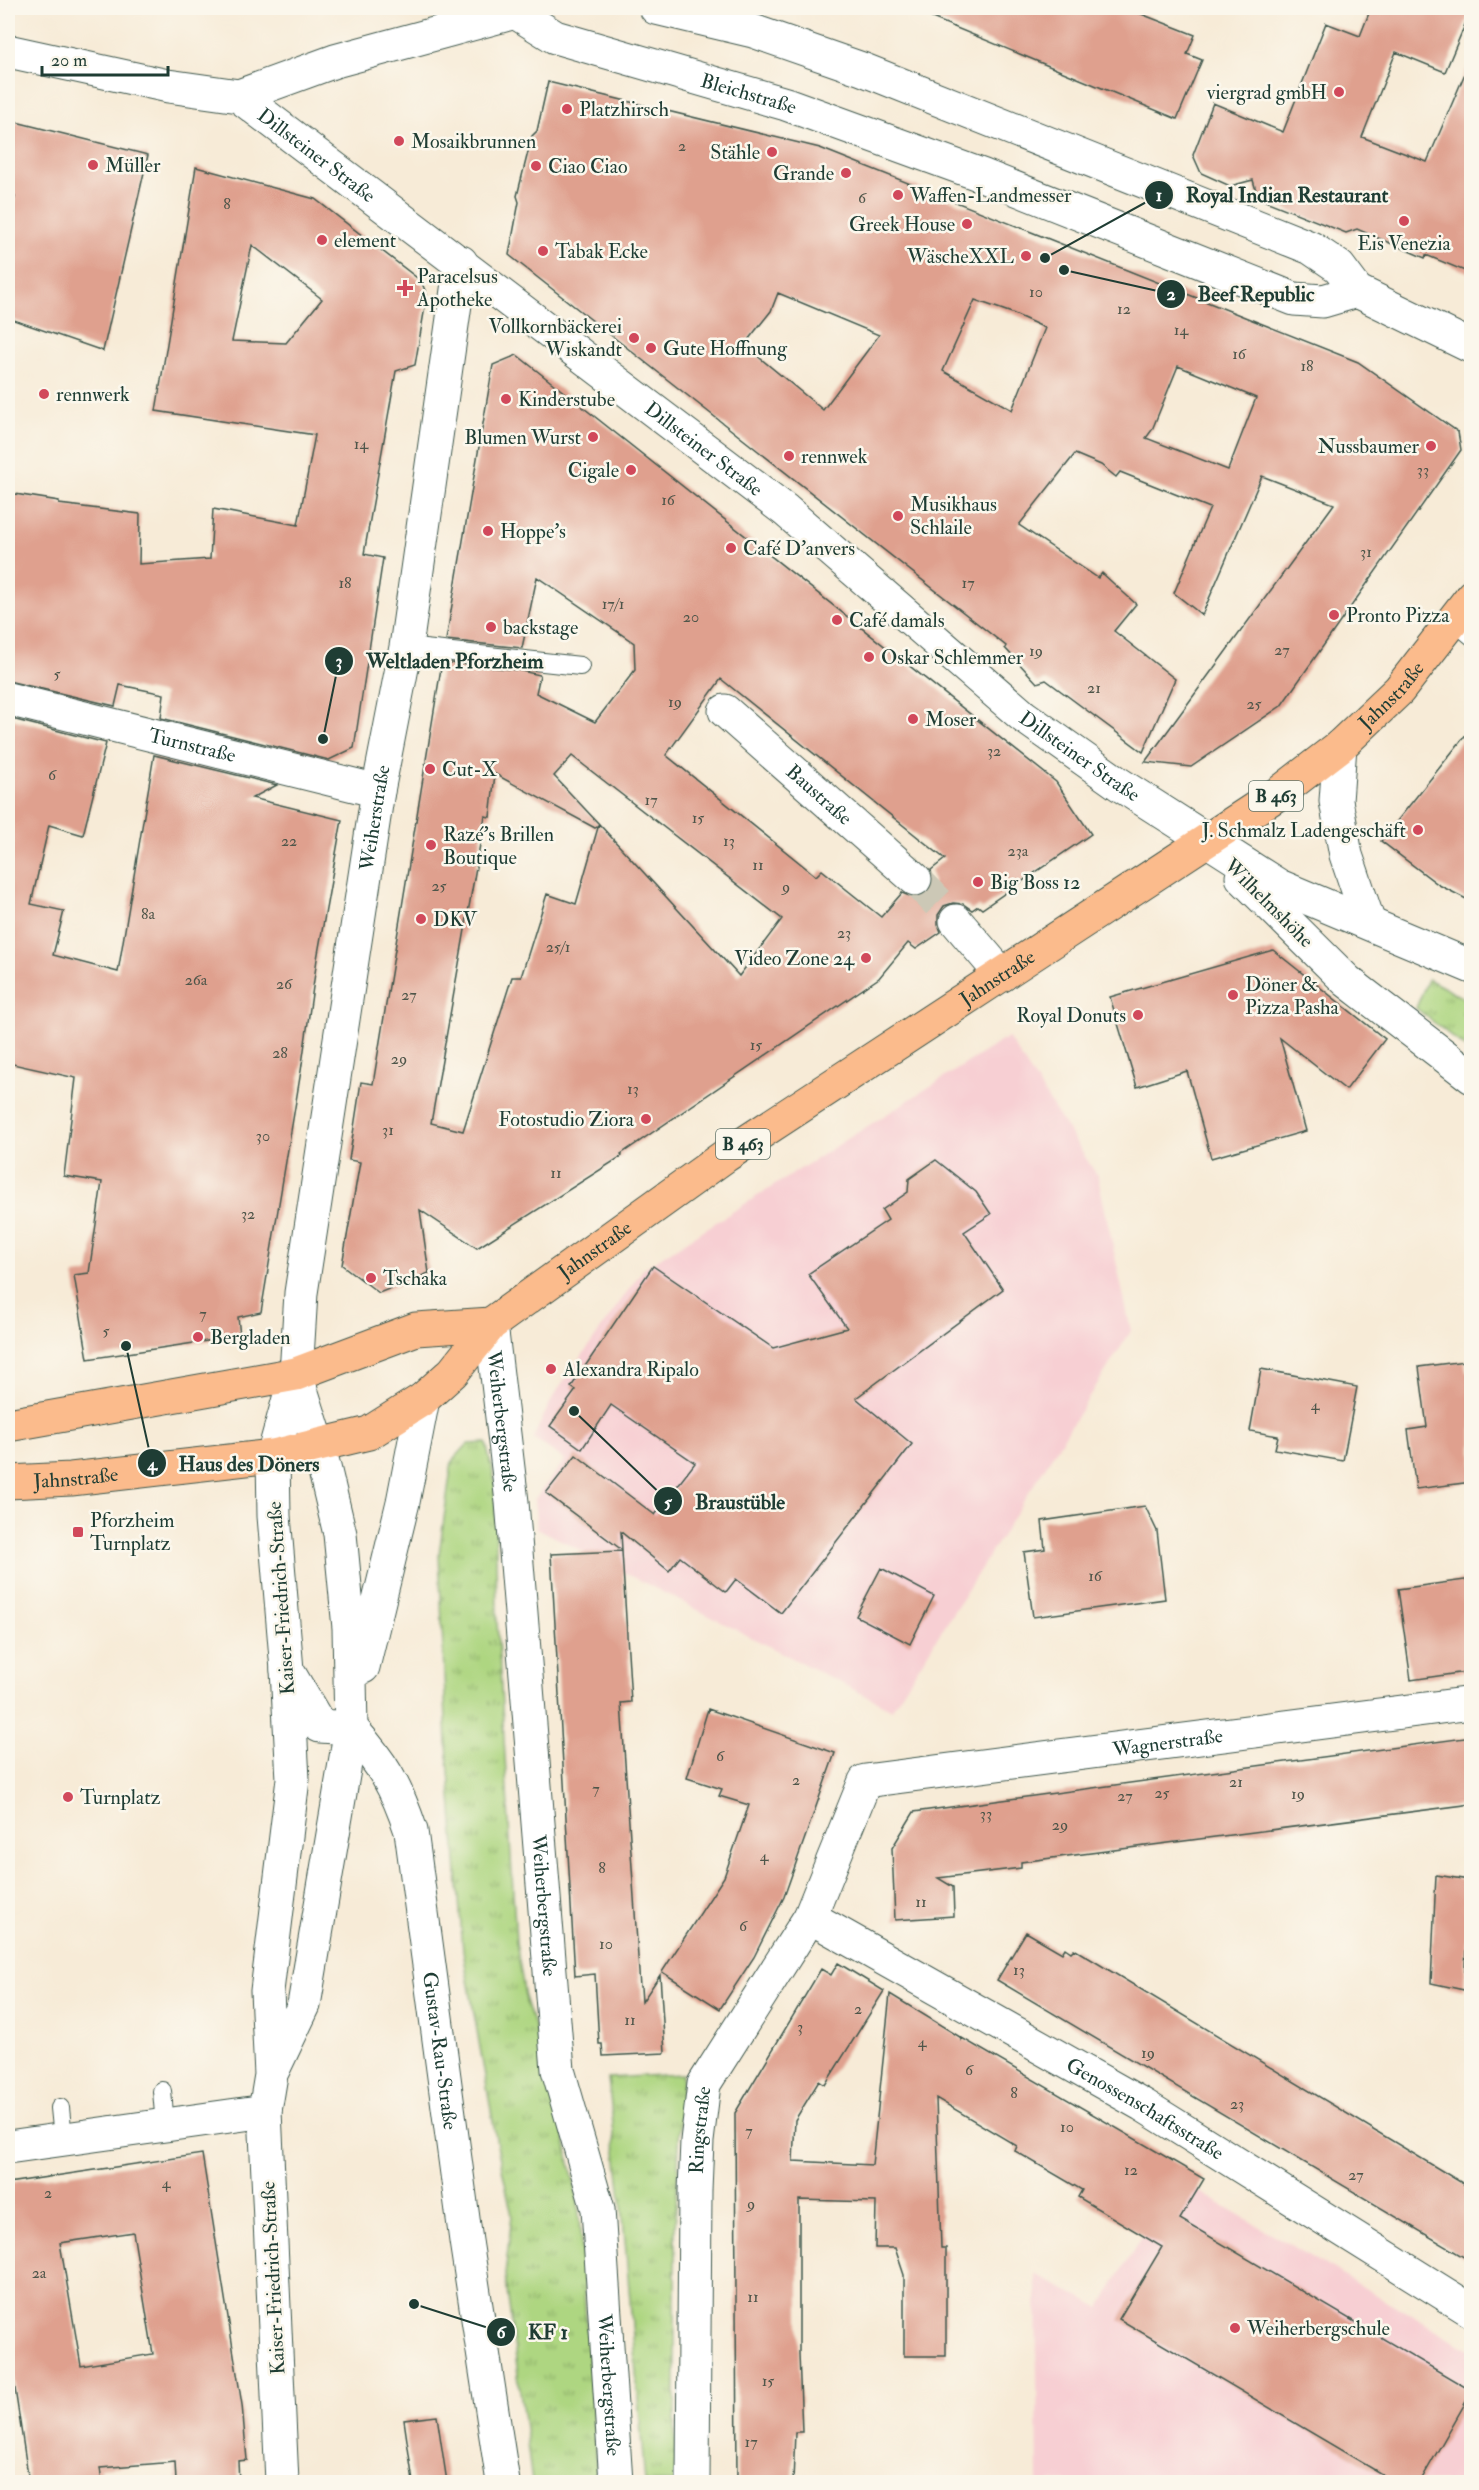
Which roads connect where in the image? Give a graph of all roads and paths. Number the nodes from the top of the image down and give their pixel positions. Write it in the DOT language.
graph roads {
  1 [pos="656,8"];
  2 [pos="519,9"];
  3 [pos="8,51"];
  4 [pos="239,96"];
  5 [pos="1004,127"];
  6 [pos="984,176"];
  7 [pos="461,262"];
  8 [pos="1357,291"];
  9 [pos="1472,347"];
  10 [pos="1466,618"];
  11 [pos="406,647"];
  12 [pos="580,666"];
  13 [pos="8,699"];
  14 [pos="725,711"];
  15 [pos="1340,746"];
  16 [pos="378,791"];
  17 [pos="1208,841"];
  18 [pos="915,879"];
  19 [pos="956,921"];
  20 [pos="1369,923"];
  21 [pos="1472,968"];
  22 [pos="1002,975"];
  23 [pos="1472,1077"];
  24 [pos="491,1324"];
  25 [pos="296,1374"];
  26 [pos="423,1399"];
  27 [pos="8,1425"];
  28 [pos="319,1446"];
  29 [pos="273,1456"];
  30 [pos="8,1482"];
  31 [pos="287,1670"];
  32 [pos="1472,1703"];
  33 [pos="351,1728"];
  34 [pos="865,1781"];
  35 [pos="810,1917"];
  36 [pos="271,2075"];
  37 [pos="162,2091"];
  38 [pos="265,2111"];
  39 [pos="165,2125"];
  40 [pos="8,2147"];
  41 [pos="1472,2311"];
  42 [pos="282,2482"];
  43 [pos="503,2482"];
  44 [pos="616,2482"];
  45 [pos="693,2482"];
  1 -- 5 [label="street"];
  2 -- 4 [label="street, Bleichstraße"];
  2 -- 6 [label="street, Bleichstraße"];
  3 -- 4 [label="street, Dillsteiner Straße"];
  4 -- 7 [label="street, Dillsteiner Straße"];
  5 -- 6 [label="street"];
  5 -- 8 [label="street"];
  6 -- 8 [label="street, Bleichstraße"];
  7 -- 11 [label="street, Weiherstraße"];
  7 -- 17 [label="street, Dillsteiner Straße"];
  8 -- 9 [label="street"];
  10 -- 15 [label="main road, Jahnstraße / B 463"];
  11 -- 12 [label="lane"];
  11 -- 16 [label="street, Weiherstraße"];
  13 -- 16 [label="street, Turnstraße"];
  14 -- 18 [label="street, Baustraße"];
  15 -- 17 [label="main road, Jahnstraße / B 463"];
  15 -- 20 [label="street"];
  16 -- 25 [label="street, Weiherstraße"];
  17 -- 20 [label="street, Dillsteiner Straße"];
  17 -- 22 [label="main road, Jahnstraße / B 463"];
  17 -- 23 [label="street, Wilhelmshöhe"];
  19 -- 22 [label="street"];
  20 -- 21 [label="street, Dillsteiner Straße"];
  22 -- 24 [label="main road, Jahnstraße / B 463"];
  24 -- 25 [label="main road"];
  24 -- 26 [label="main road, Jahnstraße / B 463"];
  24 -- 44 [label="street, Weiherbergstraße"];
  25 -- 27 [label="main road"];
  25 -- 28 [label="street, Kaiser-Friedrich-Straße"];
  25 -- 29 [label="street, Kaiser-Friedrich-Straße"];
  26 -- 28 [label="main road, Jahnstraße / B 463"];
  26 -- 33 [label="street"];
  28 -- 29 [label="main road, Jahnstraße / B 463"];
  28 -- 33 [label="street, Kaiser-Friedrich-Straße"];
  29 -- 30 [label="main road, Jahnstraße / B 463"];
  29 -- 31 [label="street, Kaiser-Friedrich-Straße"];
  31 -- 33 [label="street"];
  31 -- 36 [label="street, Kaiser-Friedrich-Straße"];
  32 -- 34 [label="street, Wagnerstraße"];
  33 -- 36 [label="street, Kaiser-Friedrich-Straße"];
  33 -- 43 [label="street, Gustav-Rau-Straße"];
  34 -- 35 [label="street, Ringstraße"];
  35 -- 41 [label="street, Genossenschaftsstraße"];
  35 -- 45 [label="street, Ringstraße"];
  36 -- 38 [label="street, Kaiser-Friedrich-Straße"];
  37 -- 39 [label="lane"];
  38 -- 39 [label="street"];
  38 -- 42 [label="street, Kaiser-Friedrich-Straße"];
  39 -- 40 [label="street"];
}
